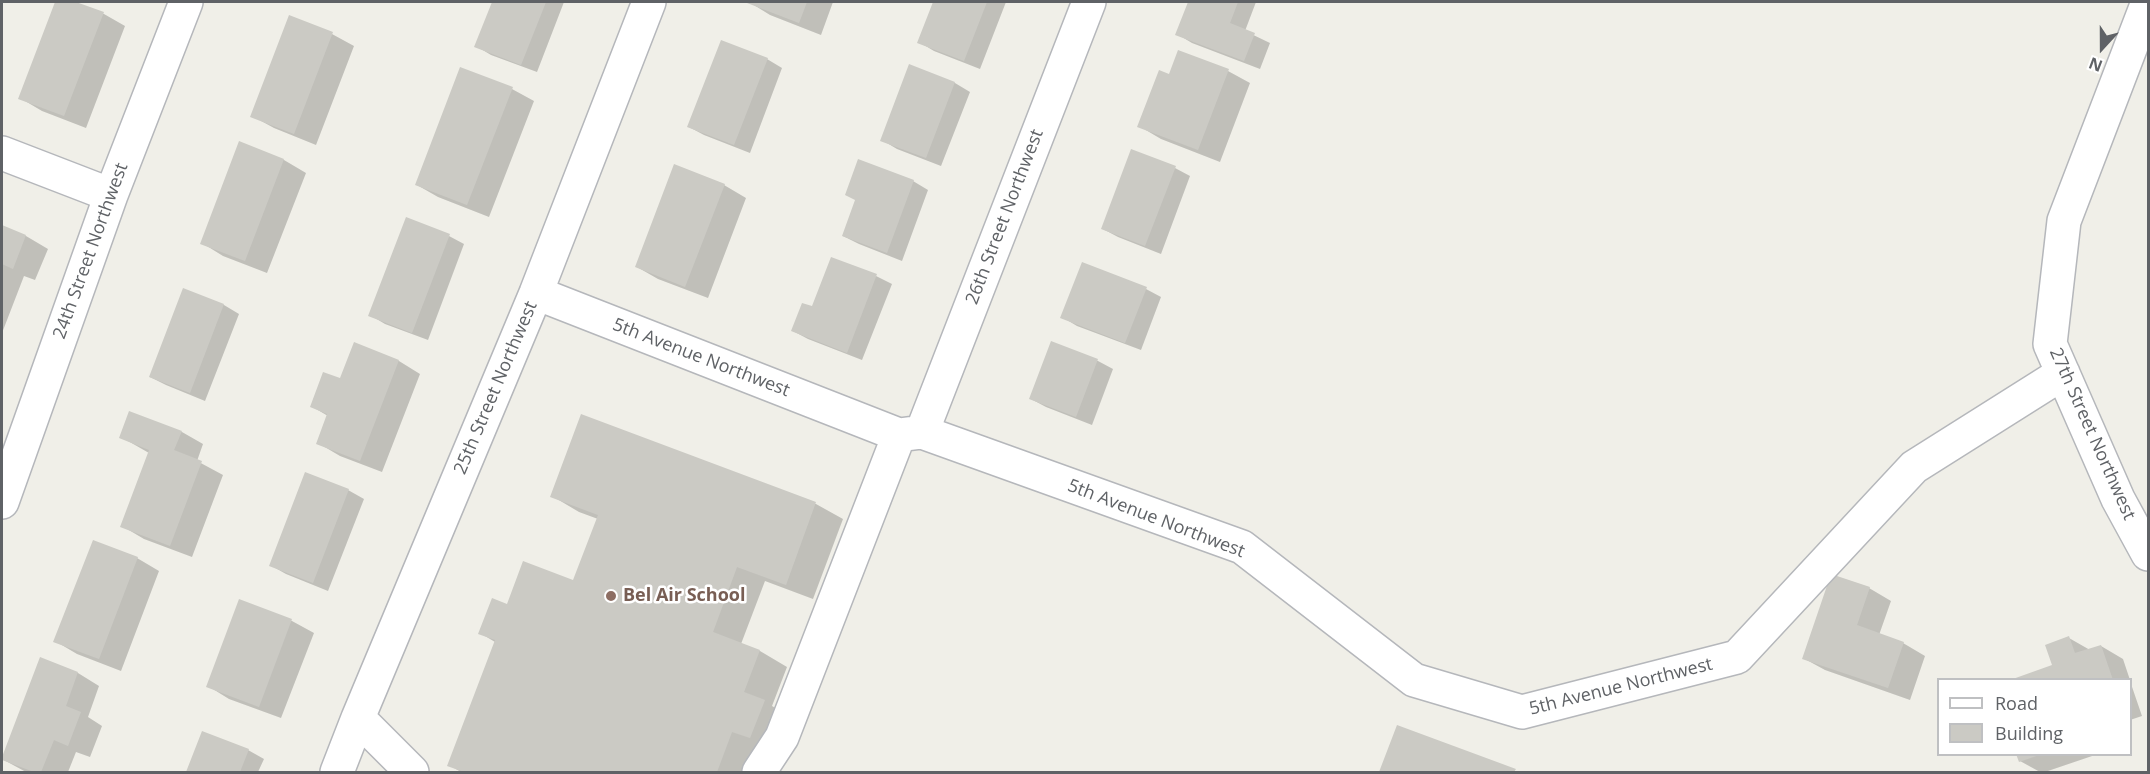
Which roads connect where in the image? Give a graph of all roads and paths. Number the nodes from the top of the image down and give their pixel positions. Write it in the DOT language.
graph roads {
  1 [pos="186,2"];
  2 [pos="649,2"];
  3 [pos="1089,2"];
  4 [pos="2148,2"];
  5 [pos="2,153"];
  6 [pos="111,195"];
  7 [pos="536,293"];
  8 [pos="2063,373"];
  9 [pos="911,434"];
  10 [pos="2,502"];
  11 [pos="2148,554"];
  12 [pos="358,718"];
  13 [pos="337,772"];
  14 [pos="412,772"];
  15 [pos="759,772"];
  1 -- 6 [label="street, 24th Street Northwest"];
  2 -- 7 [label="street, 25th Street Northwest"];
  3 -- 9 [label="street, 26th Street Northwest"];
  4 -- 8 [label="street, 27th Street Northwest"];
  5 -- 6 [label="street"];
  6 -- 10 [label="street, 24th Street Northwest"];
  7 -- 9 [label="street, 5th Avenue Northwest"];
  7 -- 12 [label="street, 25th Street Northwest"];
  8 -- 9 [label="street, 5th Avenue Northwest"];
  8 -- 11 [label="street, 27th Street Northwest"];
  9 -- 15 [label="street, 26th Street Northwest"];
  12 -- 13 [label="street, 25th Street Northwest"];
  12 -- 14 [label="street"];
}
